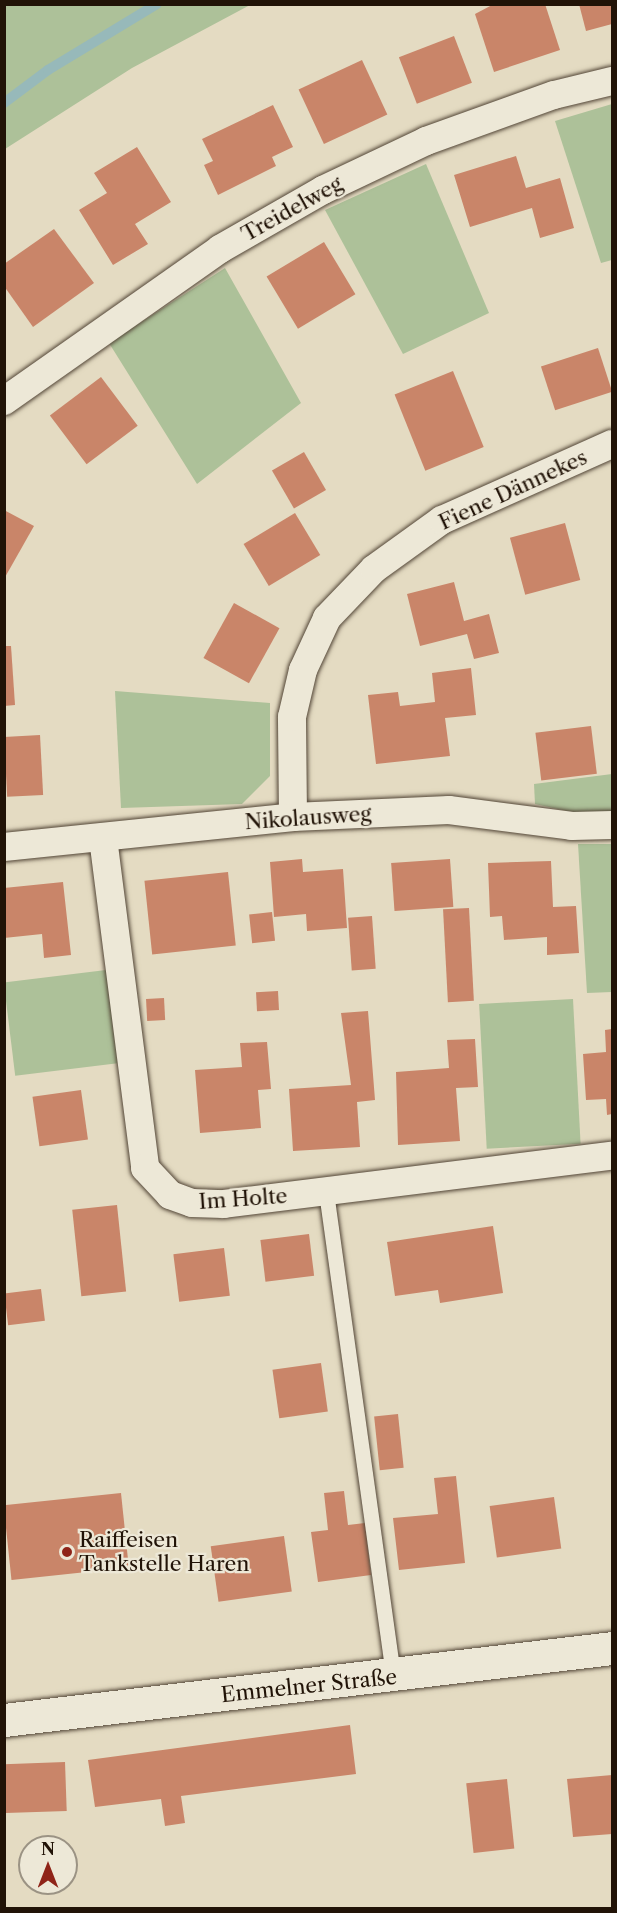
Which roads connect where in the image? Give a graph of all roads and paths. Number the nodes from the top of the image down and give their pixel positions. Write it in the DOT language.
graph roads {
  1 [pos="612,81"];
  2 [pos="4,401"];
  3 [pos="612,444"];
  4 [pos="293,817"];
  5 [pos="612,825"];
  6 [pos="104,838"];
  7 [pos="4,847"];
  8 [pos="612,1156"];
  9 [pos="326,1192"];
  10 [pos="612,1648"];
  11 [pos="393,1676"];
  12 [pos="4,1720"];
  1 -- 2 [label="street, Treidelweg"];
  3 -- 4 [label="street, Fiene Dännekes"];
  4 -- 5 [label="street, Nikolausweg"];
  4 -- 6 [label="street, Nikolausweg"];
  6 -- 7 [label="street, Nikolausweg"];
  6 -- 9 [label="street, Im Holte"];
  8 -- 9 [label="street, Im Holte"];
  9 -- 11 [label="lane"];
  10 -- 11 [label="street, Emmelner Straße"];
  11 -- 12 [label="street, Emmelner Straße"];
}
